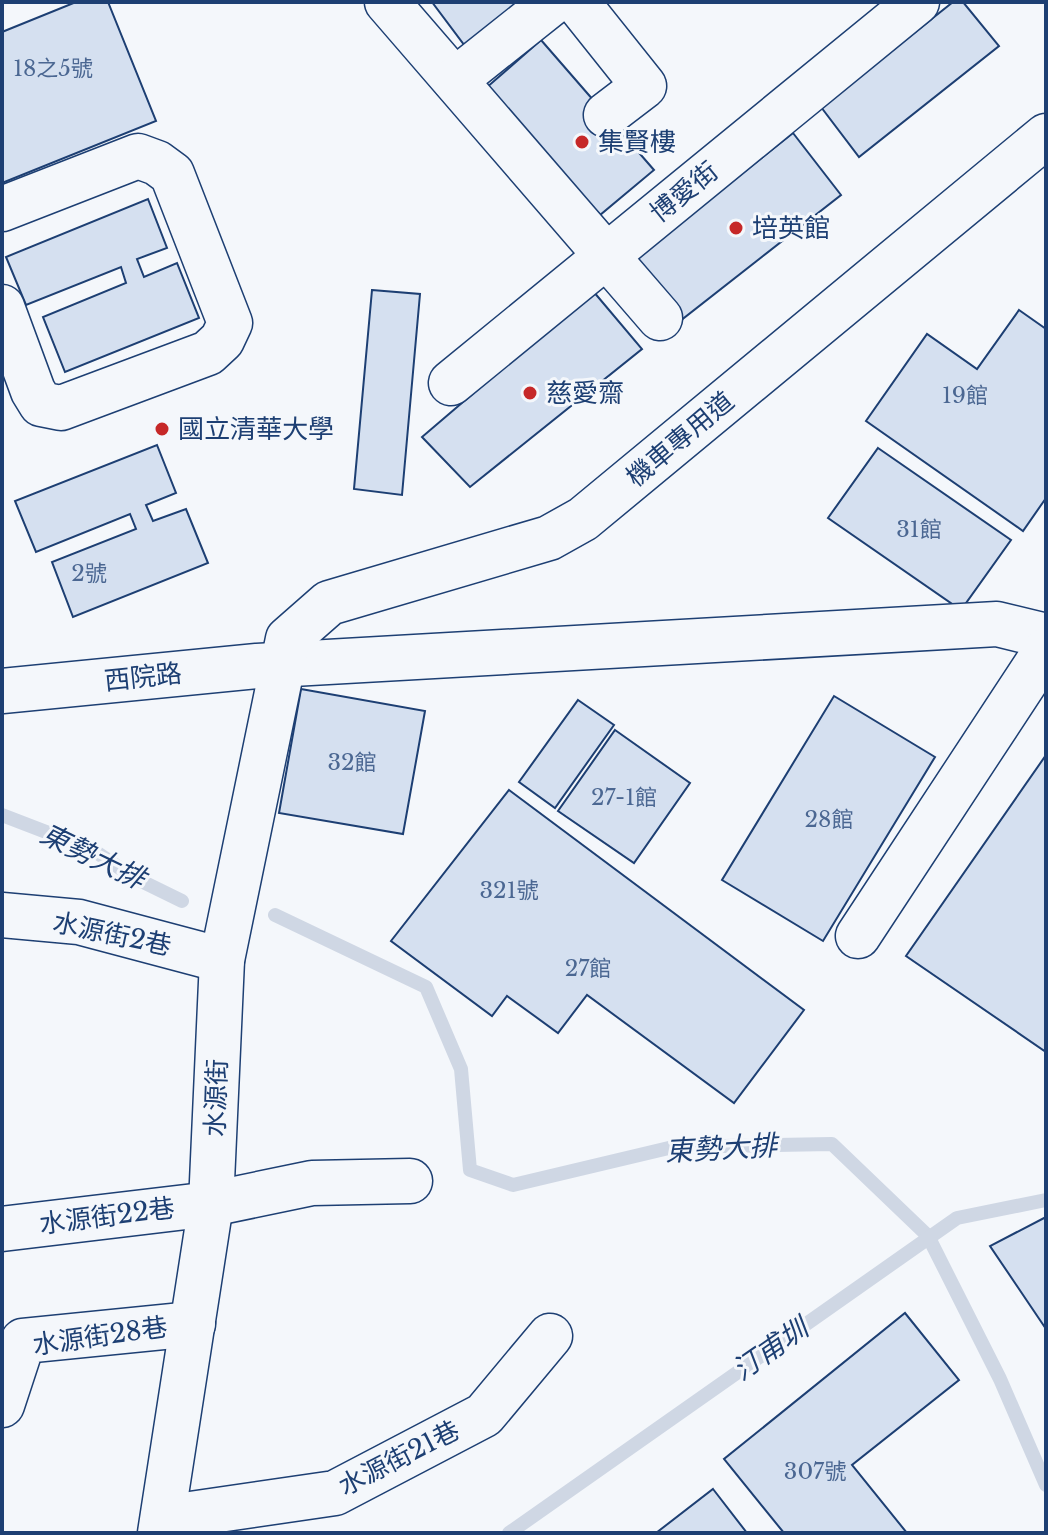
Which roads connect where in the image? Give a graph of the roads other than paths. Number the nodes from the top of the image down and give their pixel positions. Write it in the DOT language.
graph roads {
  1 [pos="387,2"];
  2 [pos="553,2"];
  3 [pos="577,2"];
  4 [pos="917,2"];
  5 [pos="455,80"];
  6 [pos="606,115"];
  7 [pos="1046,136"];
  8 [pos="2,209"];
  9 [pos="606,256"];
  10 [pos="2,307"];
  11 [pos="660,318"];
  12 [pos="451,383"];
  13 [pos="1046,636"];
  14 [pos="1046,650"];
  15 [pos="284,665"];
  16 [pos="2,691"];
  17 [pos="2,915"];
  18 [pos="858,936"];
  19 [pos="222,960"];
  20 [pos="410,1181"];
  21 [pos="211,1204"];
  22 [pos="2,1229"];
  23 [pos="193,1324"];
  24 [pos="550,1336"];
  25 [pos="2,1405"];
  26 [pos="161,1526"];
  1 -- 5 [label="street"];
  2 -- 5 [label="street"];
  3 -- 6 [label="street"];
  4 -- 9 [label="street, 博愛街"];
  5 -- 9 [label="street"];
  7 -- 15 [label="street, 機車專用道"];
  8 -- 10 [label="street"];
  9 -- 11 [label="street"];
  9 -- 12 [label="street, 博愛街"];
  13 -- 15 [label="street, 西院路"];
  14 -- 18 [label="street"];
  15 -- 16 [label="street, 西院路"];
  15 -- 19 [label="street, 水源街"];
  17 -- 19 [label="street, 水源街2巷"];
  19 -- 21 [label="street, 水源街"];
  20 -- 21 [label="street, 水源街22巷"];
  21 -- 22 [label="street, 水源街22巷"];
  21 -- 23 [label="street, 水源街"];
  23 -- 25 [label="street, 水源街28巷"];
  23 -- 26 [label="street, 水源街"];
  24 -- 26 [label="street, 水源街21巷"];
}
